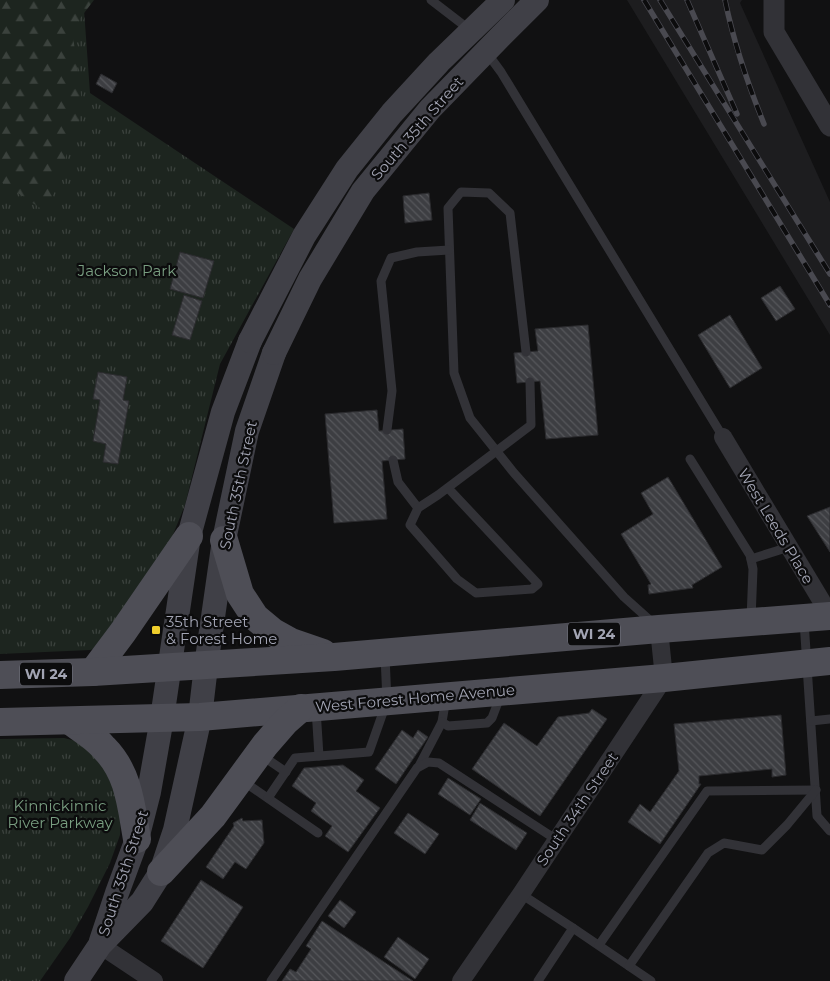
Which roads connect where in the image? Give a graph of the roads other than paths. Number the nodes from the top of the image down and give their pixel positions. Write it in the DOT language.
graph roads {
  1 [pos="431,0"];
  2 [pos="503,0"];
  3 [pos="538,0"];
  4 [pos="774,0"];
  5 [pos="830,126"];
  6 [pos="449,250"];
  7 [pos="526,352"];
  8 [pos="530,382"];
  9 [pos="387,430"];
  10 [pos="723,437"];
  11 [pos="496,450"];
  12 [pos="690,459"];
  13 [pos="393,460"];
  14 [pos="448,488"];
  15 [pos="418,508"];
  16 [pos="189,536"];
  17 [pos="224,540"];
  18 [pos="789,547"];
  19 [pos="751,559"];
  20 [pos="821,616"];
  21 [pos="751,622"];
  22 [pos="659,629"];
  23 [pos="385,653"];
  24 [pos="334,657"];
  25 [pos="818,662"];
  26 [pos="206,666"];
  27 [pos="169,668"];
  28 [pos="93,672"];
  29 [pos="0,675"];
  30 [pos="664,678"];
  31 [pos="387,701"];
  32 [pos="308,708"];
  33 [pos="444,709"];
  34 [pos="200,717"];
  35 [pos="162,718"];
  36 [pos="830,719"];
  37 [pos="70,721"];
  38 [pos="811,721"];
  39 [pos="0,722"];
  40 [pos="259,753"];
  41 [pos="319,756"];
  42 [pos="417,768"];
  43 [pos="286,772"];
  44 [pos="240,779"];
  45 [pos="816,790"];
  46 [pos="268,798"];
  47 [pos="830,831"];
  48 [pos="318,833"];
  49 [pos="137,839"];
  50 [pos="557,840"];
  51 [pos="161,872"];
  52 [pos="521,894"];
  53 [pos="573,928"];
  54 [pos="100,945"];
  55 [pos="599,945"];
  56 [pos="629,966"];
  57 [pos="76,981"];
  58 [pos="154,981"];
  59 [pos="271,981"];
  60 [pos="461,981"];
  61 [pos="538,981"];
  62 [pos="651,981"];
  1 -- 10 [label="lane"];
  2 -- 16 [label="main road, South 35th Street, bridge"];
  3 -- 17 [label="main road, South 35th Street, bridge"];
  4 -- 5 [label="street"];
  6 -- 7 [label="lane"];
  6 -- 9 [label="lane"];
  6 -- 11 [label="lane"];
  8 -- 11 [label="lane"];
  10 -- 18 [label="street, West Leeds Place"];
  11 -- 14 [label="lane"];
  11 -- 22 [label="lane"];
  12 -- 19 [label="lane"];
  13 -- 15 [label="lane"];
  14 -- 15 [label="lane"];
  14 -- 15 [label="lane"];
  16 -- 27 [label="main road, South 35th Street"];
  16 -- 28 [label="main road"];
  17 -- 24 [label="main road"];
  17 -- 26 [label="main road, South 35th Street"];
  18 -- 19 [label="lane"];
  18 -- 20 [label="street, West Leeds Place"];
  19 -- 21 [label="lane"];
  20 -- 21 [label="main road, WI 24"];
  20 -- 25 [label="lane"];
  21 -- 22 [label="main road, WI 24"];
  22 -- 23 [label="main road, WI 24"];
  22 -- 30 [label="street"];
  23 -- 24 [label="main road, WI 24"];
  23 -- 31 [label="lane"];
  24 -- 26 [label="main road, WI 24"];
  25 -- 30 [label="main road, West Forest Home Avenue"];
  25 -- 38 [label="lane"];
  26 -- 27 [label="main road, WI 24"];
  26 -- 34 [label="main road, South 35th Street"];
  27 -- 28 [label="main road, WI 24"];
  27 -- 35 [label="main road, South 35th Street"];
  28 -- 29 [label="main road, WI 24"];
  30 -- 33 [label="main road, West Forest Home Avenue"];
  30 -- 50 [label="street, South 34th Street"];
  31 -- 32 [label="main road, West Forest Home Avenue"];
  31 -- 33 [label="main road, West Forest Home Avenue"];
  31 -- 41 [label="lane"];
  32 -- 34 [label="main road, West Forest Home Avenue"];
  32 -- 40 [label="main road"];
  32 -- 41 [label="lane"];
  33 -- 42 [label="lane"];
  34 -- 35 [label="main road, West Forest Home Avenue"];
  34 -- 51 [label="main road, South 35th Street"];
  35 -- 37 [label="main road, West Forest Home Avenue"];
  35 -- 49 [label="main road, South 35th Street"];
  36 -- 38 [label="lane"];
  37 -- 39 [label="main road, West Forest Home Avenue"];
  37 -- 49 [label="main road"];
  38 -- 45 [label="lane"];
  40 -- 43 [label="lane"];
  40 -- 44 [label="main road"];
  41 -- 43 [label="lane"];
  42 -- 50 [label="lane"];
  42 -- 59 [label="lane"];
  43 -- 46 [label="lane"];
  44 -- 46 [label="lane"];
  44 -- 51 [label="main road"];
  45 -- 47 [label="lane"];
  45 -- 55 [label="lane"];
  45 -- 56 [label="lane"];
  46 -- 48 [label="lane"];
  49 -- 54 [label="main road, South 35th Street"];
  50 -- 52 [label="street, South 34th Street"];
  51 -- 54 [label="main road, South 35th Street"];
  52 -- 53 [label="lane"];
  52 -- 60 [label="street, South 34th Street"];
  53 -- 55 [label="lane"];
  53 -- 61 [label="lane"];
  54 -- 57 [label="main road, South 35th Street"];
  54 -- 58 [label="street"];
  55 -- 56 [label="lane"];
  56 -- 62 [label="lane"];
}
